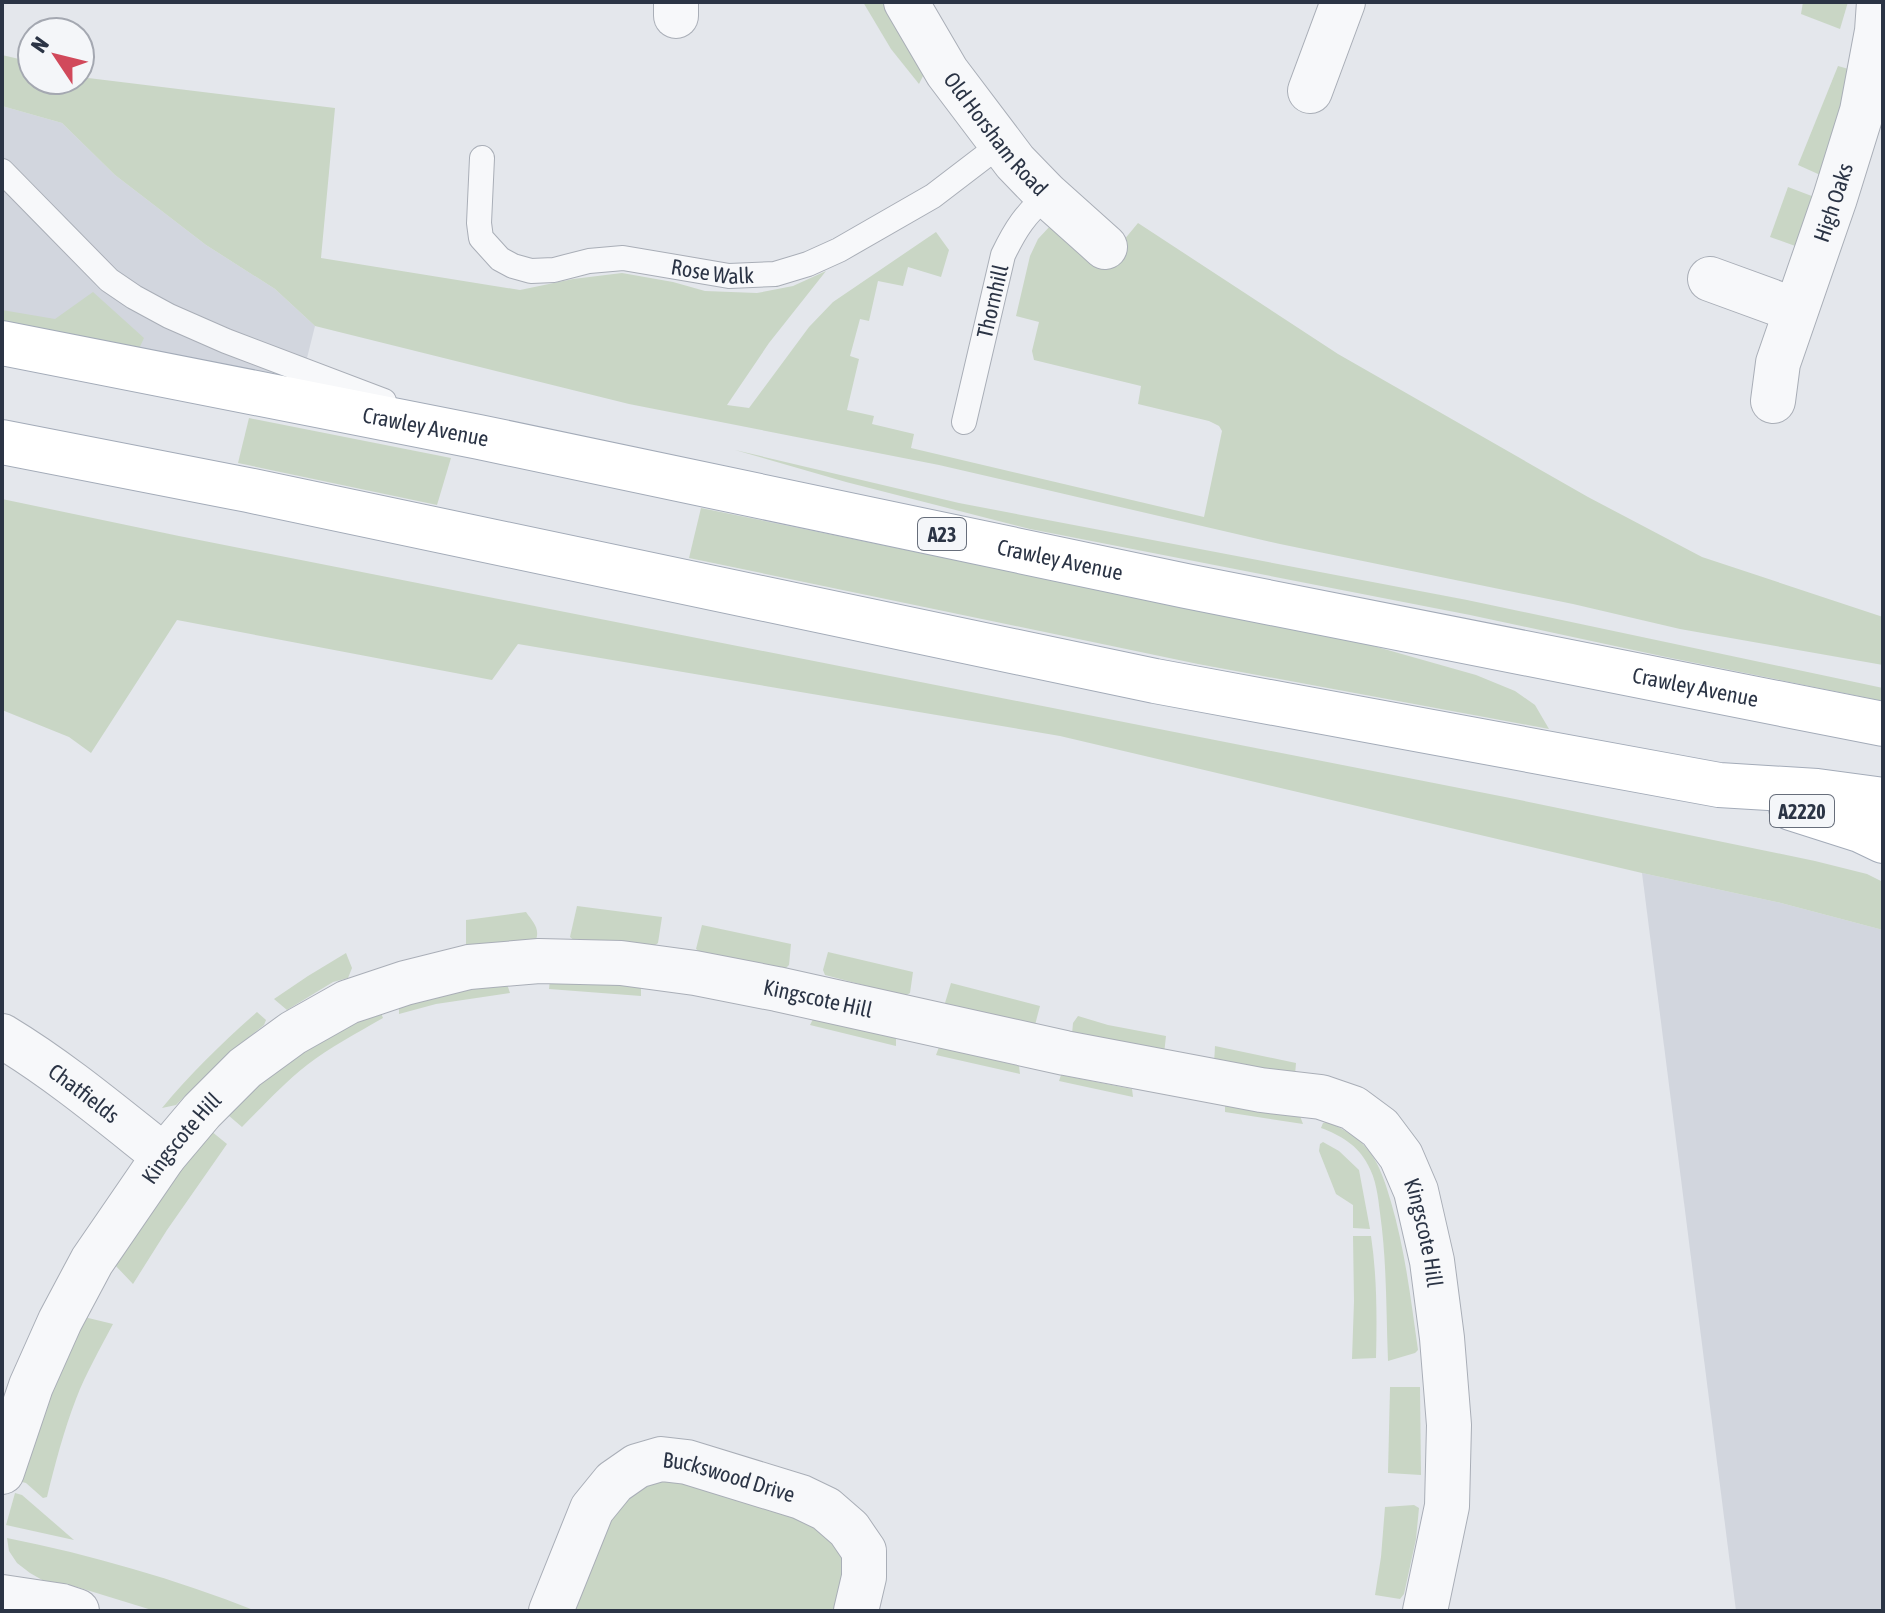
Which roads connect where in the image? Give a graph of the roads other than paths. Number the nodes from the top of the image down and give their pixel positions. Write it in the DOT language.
graph roads {
  1 [pos="906,2"];
  2 [pos="1343,2"];
  3 [pos="1879,2"];
  4 [pos="1310,91"];
  5 [pos="1001,144"];
  6 [pos="482,158"];
  7 [pos="2,171"];
  8 [pos="1047,195"];
  9 [pos="1105,247"];
  10 [pos="1710,279"];
  11 [pos="1795,310"];
  12 [pos="2,343"];
  13 [pos="1773,401"];
  14 [pos="964,422"];
  15 [pos="479,437"];
  16 [pos="2,442"];
  17 [pos="1883,724"];
  18 [pos="1719,785"];
  19 [pos="1883,800"];
  20 [pos="1883,841"];
  21 [pos="2,1036"];
  22 [pos="164,1156"];
  23 [pos="2,1472"];
  24 [pos="2,1597"];
  25 [pos="77,1611"];
  26 [pos="551,1611"];
  27 [pos="856,1611"];
  28 [pos="1425,1611"];
  1 -- 5 [label="street, Old Horsham Road"];
  2 -- 4 [label="street"];
  3 -- 11 [label="street, High Oaks"];
  5 -- 6 [label="lane, Rose Walk"];
  5 -- 8 [label="street, Old Horsham Road"];
  7 -- 15 [label="lane"];
  8 -- 9 [label="street, Old Horsham Road"];
  8 -- 14 [label="lane, Thornhill"];
  10 -- 11 [label="street"];
  11 -- 13 [label="street, High Oaks"];
  12 -- 15 [label="main road, Crawley Avenue / A23"];
  15 -- 17 [label="main road, Crawley Avenue / A23"];
  16 -- 18 [label="main road"];
  18 -- 19 [label="main road"];
  18 -- 20 [label="main road, A2220"];
  21 -- 22 [label="street, Chatfields"];
  22 -- 23 [label="street, Kingscote Hill"];
  22 -- 28 [label="street, Kingscote Hill"];
  24 -- 25 [label="street"];
  26 -- 27 [label="street, Buckswood Drive"];
}
